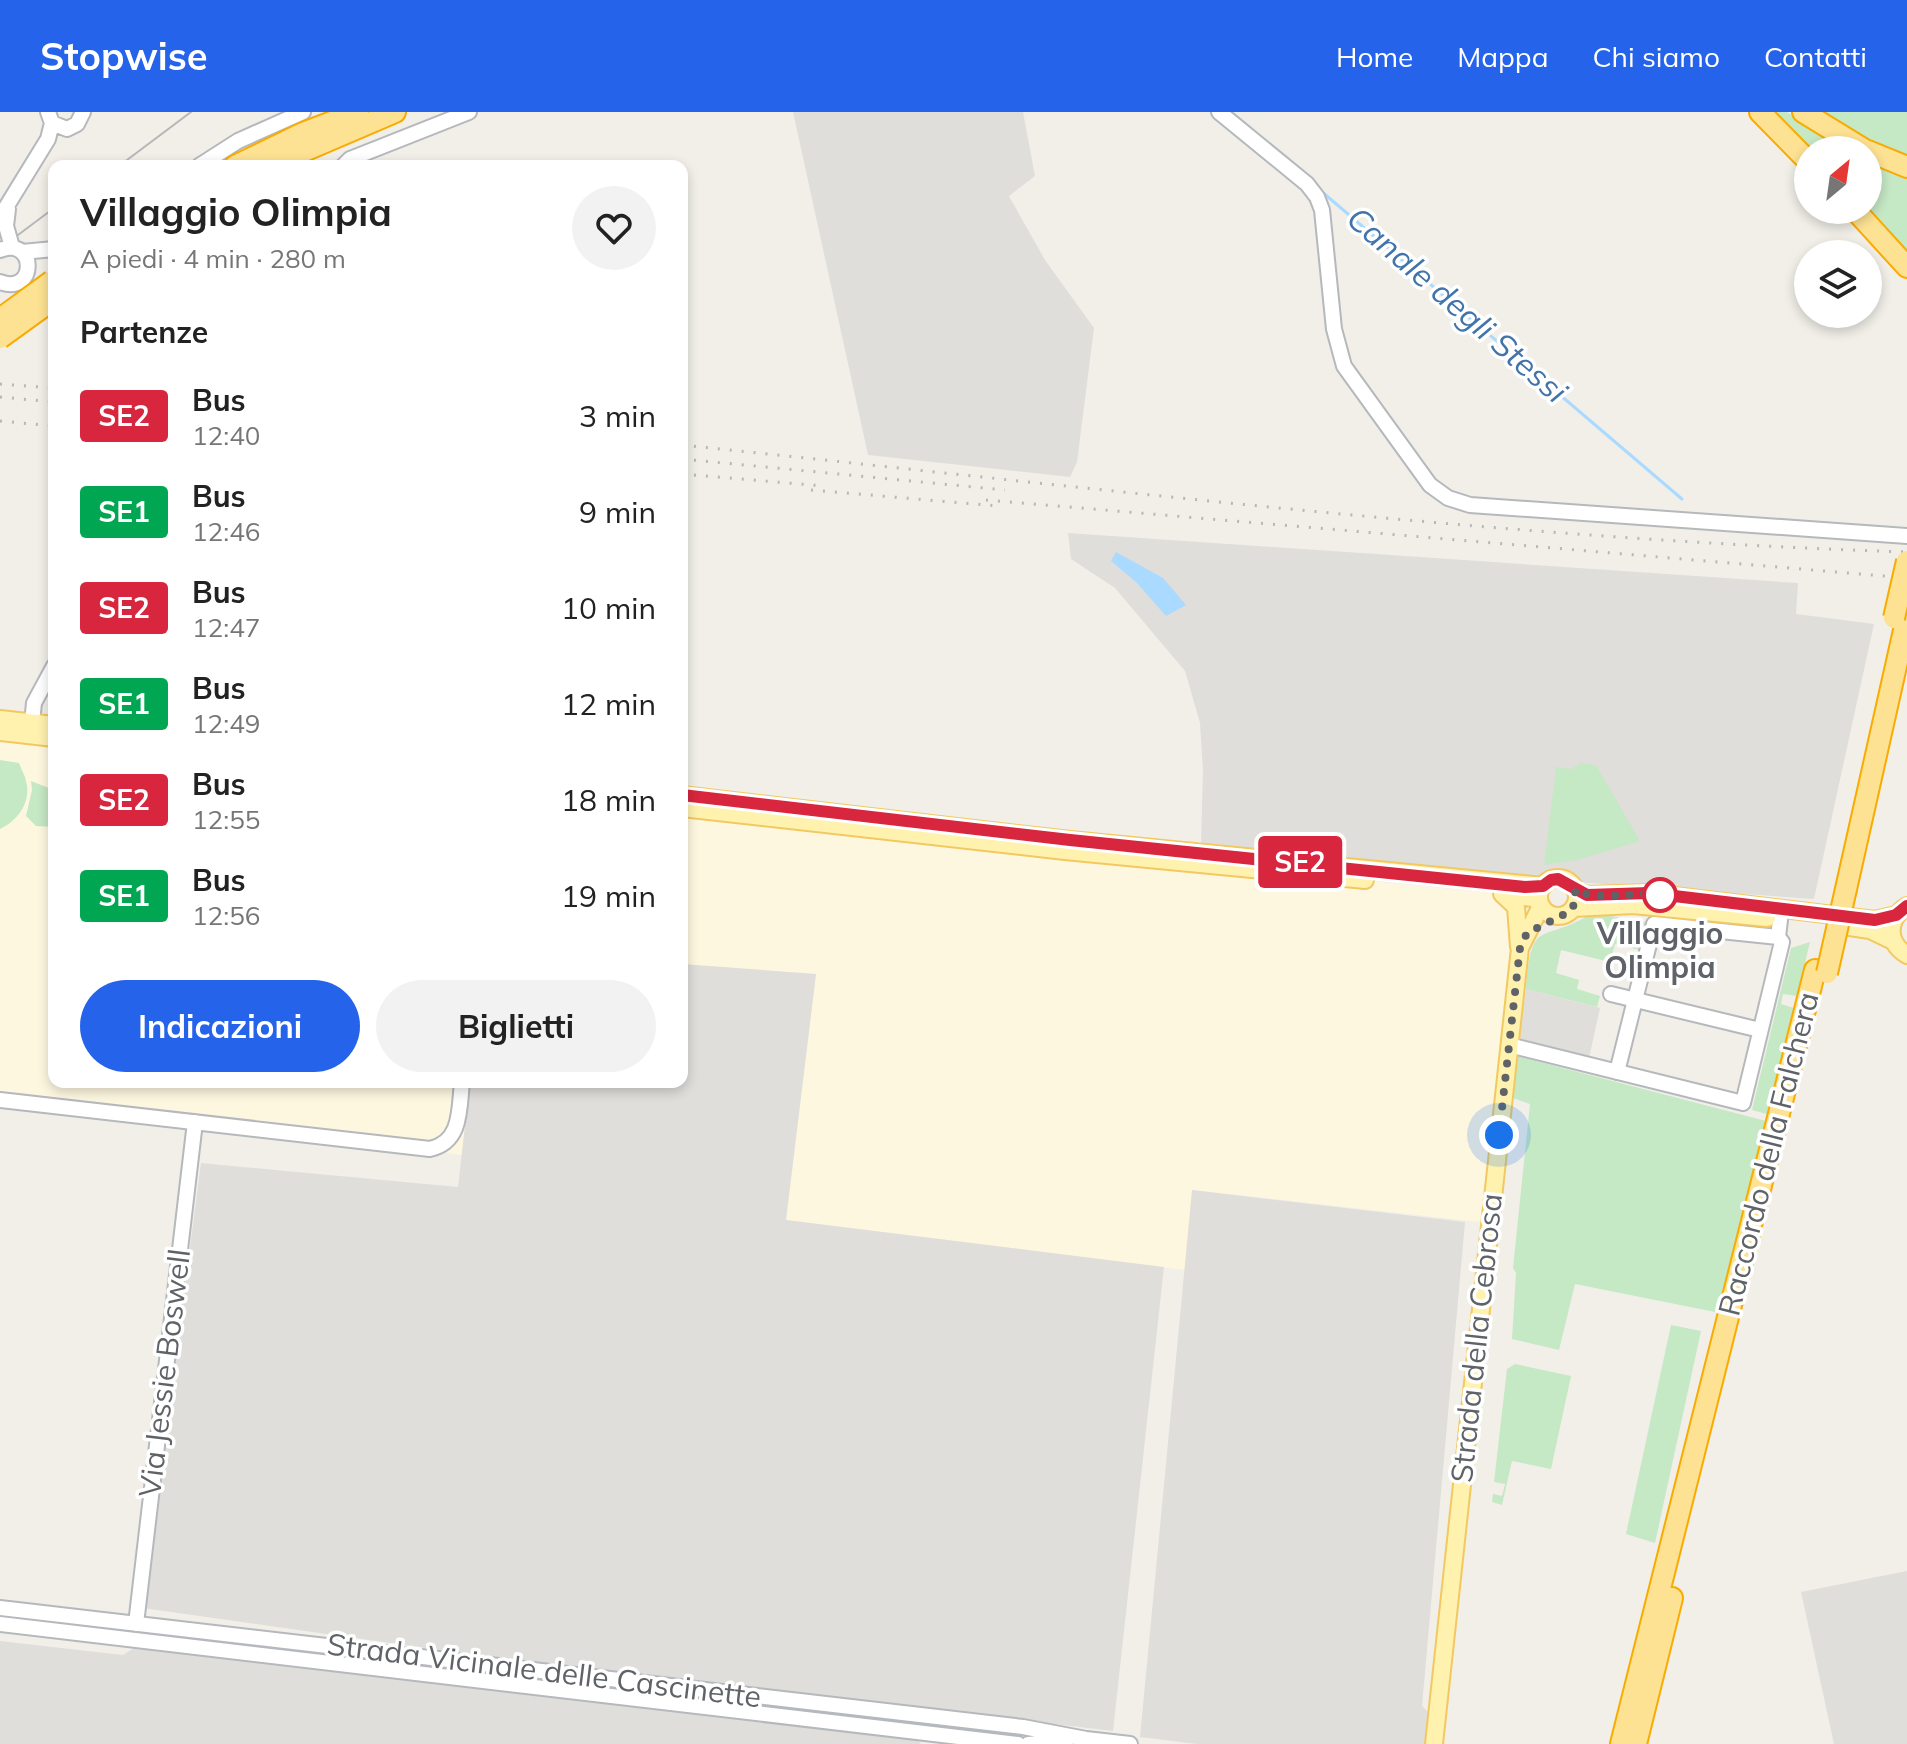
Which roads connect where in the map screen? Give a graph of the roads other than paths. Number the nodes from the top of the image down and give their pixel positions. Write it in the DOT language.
graph roads {
  1 [pos="83,112"];
  2 [pos="303,112"];
  3 [pos="358,112"];
  4 [pos="395,112"];
  5 [pos="469,112"];
  6 [pos="1219,112"];
  7 [pos="1760,112"];
  8 [pos="1803,112"];
  9 [pos="54,121"];
  10 [pos="1842,136"];
  11 [pos="1794,147"];
  12 [pos="1882,157"];
  13 [pos="208,160"];
  14 [pos="247,160"];
  15 [pos="283,160"];
  16 [pos="349,160"];
  17 [pos="1907,167"];
  18 [pos="10,200"];
  19 [pos="0,217"];
  20 [pos="1868,224"];
  21 [pos="47,250"];
  22 [pos="18,260"];
  23 [pos="1907,267"];
  24 [pos="0,282"];
  25 [pos="48,288"];
  26 [pos="48,294"];
  27 [pos="48,296"];
  28 [pos="0,319"];
  29 [pos="0,338"];
  30 [pos="1907,536"];
  31 [pos="1907,561"];
  32 [pos="1907,617"];
  33 [pos="1894,644"];
  34 [pos="48,677"];
  35 [pos="0,719"];
  36 [pos="48,726"];
  37 [pos="31,729"];
  38 [pos="0,732"];
  39 [pos="48,736"];
  40 [pos="688,796"];
  41 [pos="688,809"];
  42 [pos="1575,890"];
  43 [pos="1502,894"];
  44 [pos="1541,899"];
  45 [pos="1573,908"];
  46 [pos="1901,910"];
  47 [pos="1558,916"];
  48 [pos="1779,928"];
  49 [pos="1523,941"];
  50 [pos="1893,941"];
  51 [pos="1907,955"];
  52 [pos="1821,971"];
  53 [pos="1611,994"];
  54 [pos="1635,999"];
  55 [pos="1760,1030"];
  56 [pos="1509,1045"];
  57 [pos="1617,1072"];
  58 [pos="461,1088"];
  59 [pos="0,1100"];
  60 [pos="195,1122"];
  61 [pos="0,1608"];
  62 [pos="42,1613"];
  63 [pos="0,1624"];
  64 [pos="136,1624"];
  65 [pos="41,1629"];
  66 [pos="685,1688"];
  67 [pos="780,1699"];
  68 [pos="684,1705"];
  69 [pos="779,1716"];
  70 [pos="1086,1739"];
  71 [pos="1018,1744"];
  72 [pos="1028,1744"];
  73 [pos="1130,1744"];
  74 [pos="1434,1744"];
  75 [pos="1621,1744"];
  76 [pos="1636,1744"];
  1 -- 9 [label="street"];
  2 -- 13 [label="street"];
  3 -- 14 [label="highway"];
  4 -- 15 [label="highway"];
  5 -- 16 [label="street"];
  6 -- 30 [label="street"];
  7 -- 11 [label="highway"];
  8 -- 10 [label="highway"];
  9 -- 18 [label="street"];
  12 -- 17 [label="highway"];
  18 -- 19 [label="street"];
  18 -- 22 [label="street"];
  20 -- 23 [label="highway"];
  21 -- 22 [label="street"];
  22 -- 24 [label="street"];
  22 -- 25 [label="street"];
  26 -- 28 [label="highway, bridge"];
  27 -- 29 [label="highway, bridge"];
  31 -- 33 [label="highway, Raccordo della Falchera, bridge"];
  32 -- 33 [label="highway, Raccordo della Falchera"];
  33 -- 52 [label="highway, Raccordo della Falchera, bridge"];
  34 -- 37 [label="street"];
  35 -- 37 [label="main road"];
  36 -- 37 [label="main road"];
  37 -- 38 [label="main road"];
  37 -- 39 [label="main road"];
  40 -- 44 [label="main road"];
  41 -- 43 [label="main road"];
  42 -- 44 [label="main road"];
  42 -- 45 [label="main road"];
  42 -- 46 [label="main road"];
  43 -- 44 [label="main road"];
  43 -- 49 [label="main road"];
  44 -- 47 [label="main road"];
  44 -- 49 [label="main road, Strada della Cebrosa"];
  45 -- 47 [label="main road"];
  45 -- 48 [label="main road"];
  46 -- 50 [label="main road"];
  47 -- 49 [label="main road"];
  48 -- 50 [label="main road"];
  48 -- 54 [label="street"];
  48 -- 55 [label="street"];
  49 -- 56 [label="main road, Strada della Cebrosa"];
  50 -- 51 [label="main road"];
  52 -- 75 [label="highway, Raccordo della Falchera"];
  52 -- 76 [label="highway, Raccordo della Falchera"];
  53 -- 54 [label="street"];
  54 -- 55 [label="street"];
  54 -- 57 [label="street"];
  55 -- 57 [label="street"];
  56 -- 57 [label="street"];
  56 -- 74 [label="main road, Strada della Cebrosa"];
  58 -- 60 [label="street"];
  59 -- 60 [label="street"];
  60 -- 64 [label="street, Via Jessie Boswell"];
  61 -- 62 [label="street, Strada Vicinale delle Cascinette"];
  62 -- 64 [label="street, Strada Vicinale delle Cascinette"];
  62 -- 65 [label="street"];
  63 -- 65 [label="street, Strada Vicinale delle Cascinette"];
  64 -- 66 [label="street, Strada Vicinale delle Cascinette"];
  65 -- 68 [label="street, Strada Vicinale delle Cascinette"];
  66 -- 67 [label="street, Strada Vicinale delle Cascinette"];
  66 -- 68 [label="street"];
  67 -- 69 [label="street"];
  67 -- 70 [label="street, Strada Vicinale delle Cascinette"];
  68 -- 69 [label="street, Strada Vicinale delle Cascinette"];
  69 -- 71 [label="street, Strada Vicinale delle Cascinette"];
  70 -- 72 [label="street, Strada Vicinale delle Cascinette"];
  70 -- 73 [label="street, Strada Vicinale delle Cascinette"];
}
